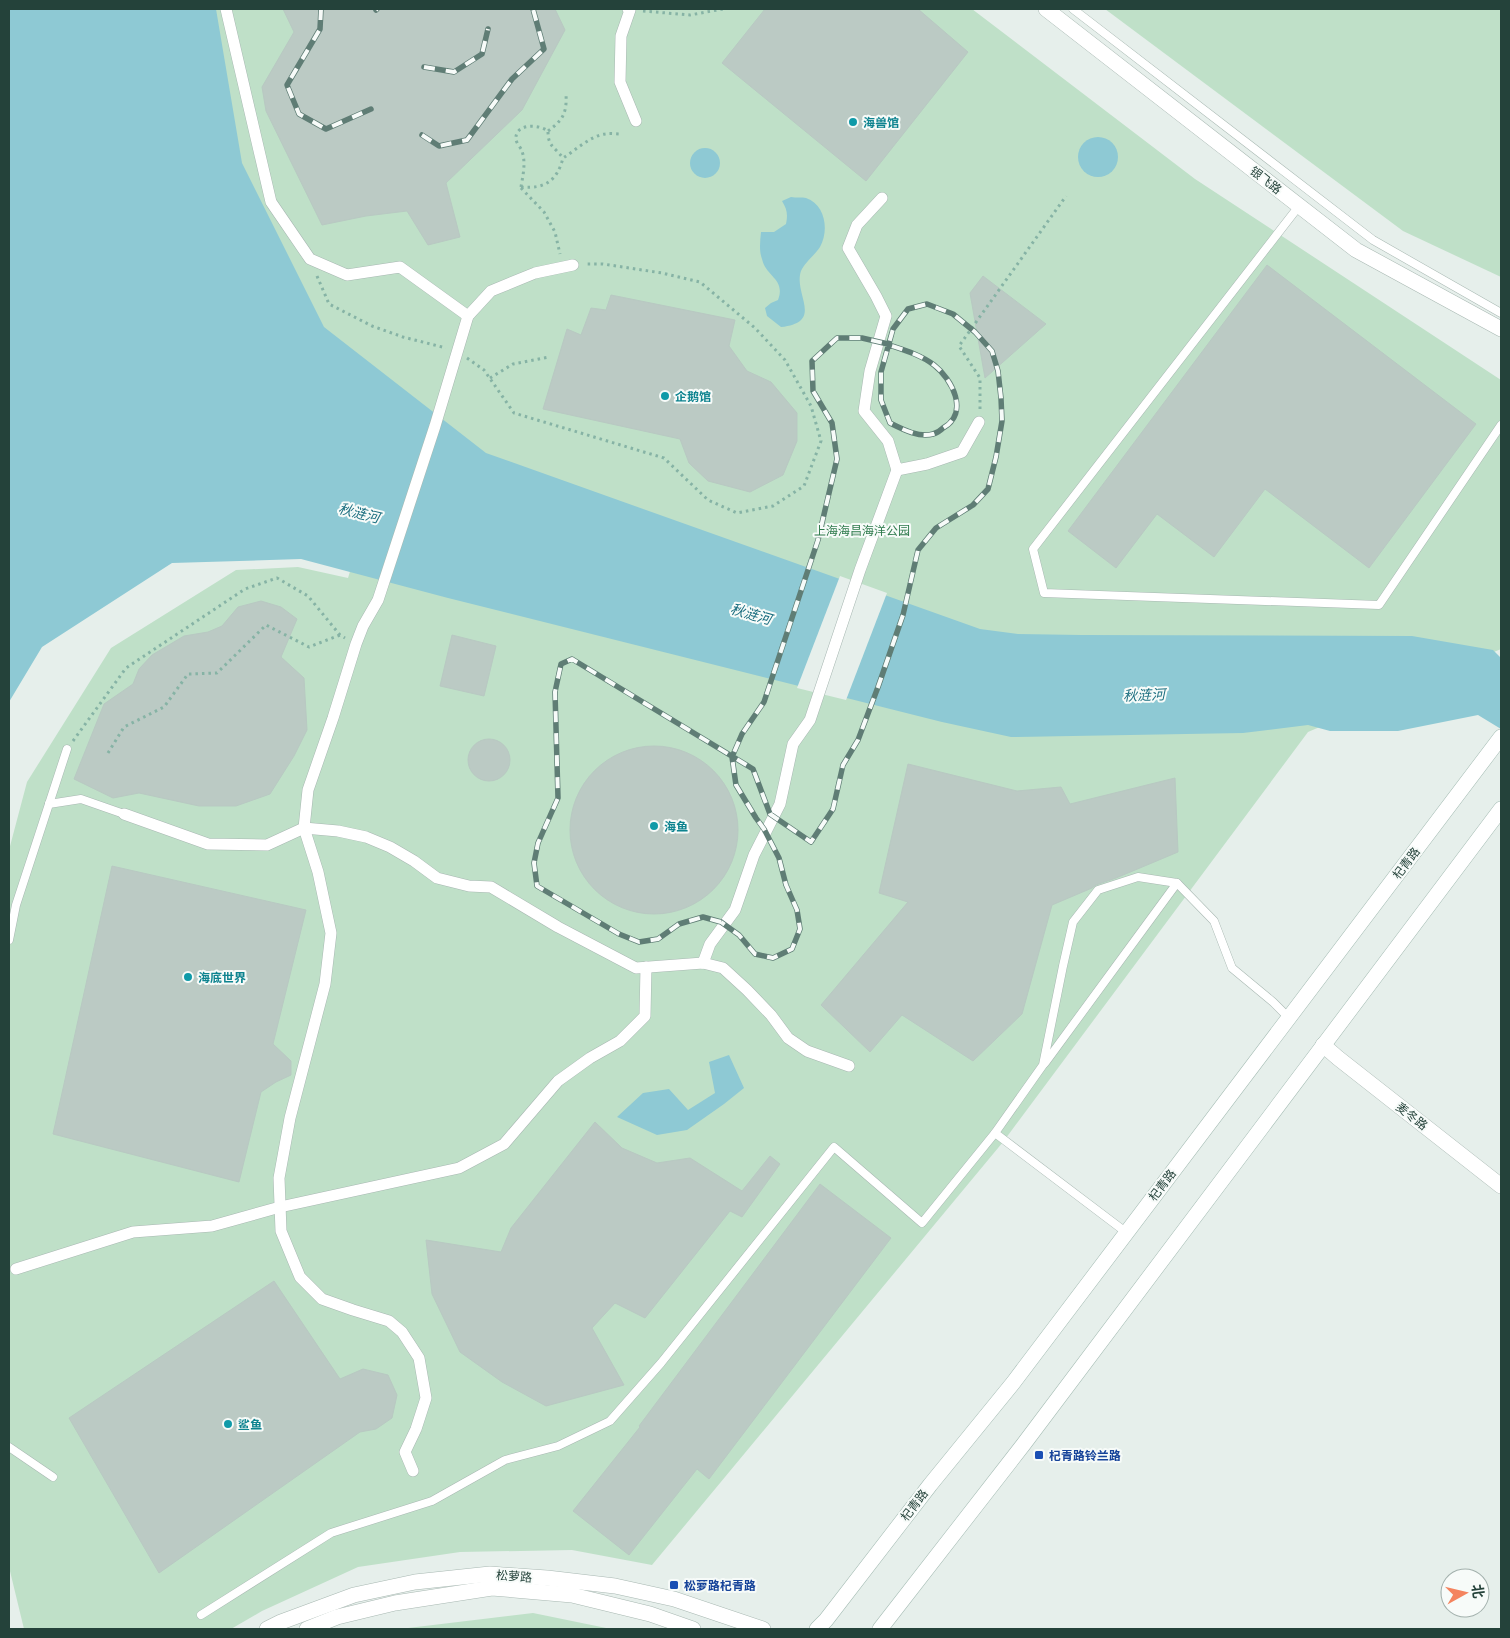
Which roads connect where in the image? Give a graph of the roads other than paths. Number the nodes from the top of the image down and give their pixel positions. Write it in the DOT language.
graph roads {
  1 [pos="226,9"];
  2 [pos="629,9"];
  3 [pos="1046,9"];
  4 [pos="1074,9"];
  5 [pos="636,121"];
  6 [pos="882,198"];
  7 [pos="1299,206"];
  8 [pos="568,266"];
  9 [pos="1501,313"];
  10 [pos="468,316"];
  11 [pos="1501,329"];
  12 [pos="979,422"];
  13 [pos="1501,425"];
  14 [pos="897,470"];
  15 [pos="1500,739"];
  16 [pos="67,749"];
  17 [pos="49,804"];
  18 [pos="1501,809"];
  19 [pos="124,814"];
  20 [pos="304,828"];
  21 [pos="1177,883"];
  22 [pos="9,940"];
  23 [pos="703,963"];
  24 [pos="646,967"];
  25 [pos="1289,1018"];
  26 [pos="1323,1045"];
  27 [pos="1044,1065"];
  28 [pos="848,1066"];
  29 [pos="995,1133"];
  30 [pos="1501,1186"];
  31 [pos="280,1207"];
  32 [pos="1126,1232"];
  33 [pos="12,1270"];
  34 [pos="9,1447"];
  35 [pos="413,1471"];
  36 [pos="53,1477"];
  37 [pos="201,1615"];
  38 [pos="267,1629"];
  39 [pos="307,1629"];
  40 [pos="693,1629"];
  41 [pos="763,1629"];
  42 [pos="817,1629"];
  43 [pos="880,1629"];
  1 -- 10 [label="street"];
  2 -- 5 [label="street"];
  3 -- 7 [label="main road, 银飞路"];
  4 -- 9 [label="lane"];
  6 -- 14 [label="street"];
  7 -- 11 [label="main road, 银飞路"];
  7 -- 13 [label="lane"];
  8 -- 10 [label="street"];
  10 -- 20 [label="street"];
  12 -- 14 [label="street"];
  14 -- 23 [label="street"];
  15 -- 25 [label="main road, 杞青路"];
  16 -- 17 [label="lane"];
  17 -- 19 [label="lane"];
  17 -- 22 [label="lane"];
  18 -- 26 [label="main road"];
  19 -- 20 [label="street"];
  20 -- 24 [label="street"];
  20 -- 31 [label="street"];
  21 -- 25 [label="lane"];
  21 -- 27 [label="lane"];
  21 -- 27 [label="lane"];
  23 -- 24 [label="street"];
  23 -- 28 [label="street"];
  24 -- 31 [label="street"];
  25 -- 32 [label="main road, 杞青路"];
  26 -- 30 [label="main road, 麦冬路"];
  26 -- 43 [label="main road"];
  27 -- 29 [label="lane"];
  29 -- 32 [label="lane"];
  29 -- 37 [label="lane"];
  31 -- 33 [label="street"];
  31 -- 35 [label="street"];
  32 -- 42 [label="main road, 杞青路"];
  34 -- 36 [label="lane"];
  38 -- 41 [label="main road, 松萝路"];
  39 -- 40 [label="main road, 松萝路"];
}
